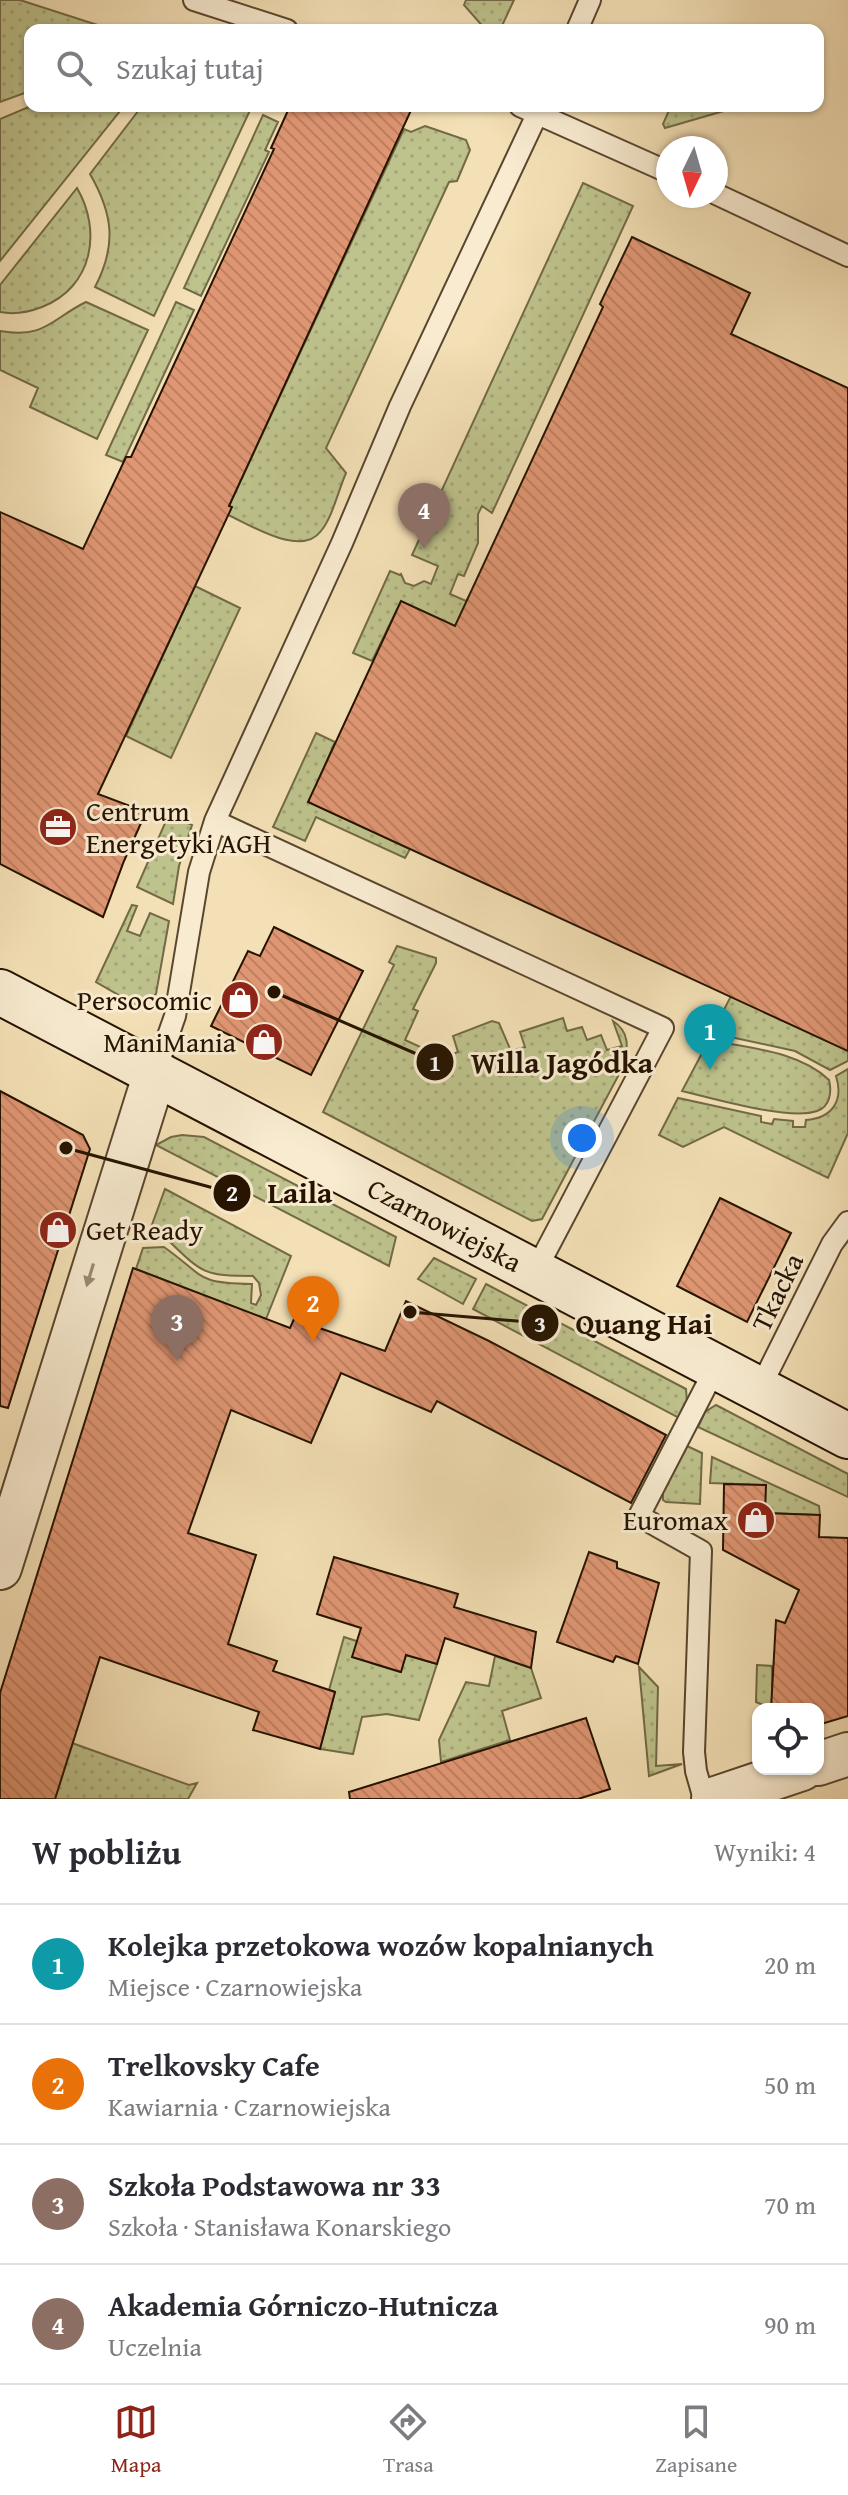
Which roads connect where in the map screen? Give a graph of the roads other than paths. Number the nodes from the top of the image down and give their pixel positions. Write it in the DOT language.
graph roads {
  1 [pos="194,0"];
  2 [pos="590,0"];
  3 [pos="268,24"];
  4 [pos="580,24"];
  5 [pos="531,112"];
  6 [pos="541,112"];
  7 [pos="656,166"];
  8 [pos="728,200"];
  9 [pos="848,256"];
  10 [pos="215,821"];
  11 [pos="0,992"];
  12 [pos="155,1073"];
  13 [pos="848,1222"];
  14 [pos="535,1272"];
  15 [pos="716,1367"];
  16 [pos="759,1390"];
  17 [pos="848,1436"];
  18 [pos="0,1568"];
  19 [pos="848,1754"];
  20 [pos="824,1762"];
  21 [pos="784,1775"];
  22 [pos="704,1799"];
  23 [pos="713,1799"];
  1 -- 3 [label="lane"];
  2 -- 4 [label="lane"];
  5 -- 10 [label="lane"];
  6 -- 7 [label="lane"];
  8 -- 9 [label="lane"];
  10 -- 12 [label="lane"];
  10 -- 14 [label="lane"];
  11 -- 12 [label="main road, Czarnowiejska"];
  12 -- 14 [label="main road, Czarnowiejska"];
  12 -- 18 [label="street, one-way"];
  13 -- 16 [label="lane, Tkacka"];
  14 -- 15 [label="main road, Czarnowiejska"];
  15 -- 16 [label="main road, Czarnowiejska"];
  15 -- 22 [label="lane"];
  16 -- 17 [label="main road, Czarnowiejska"];
  19 -- 20 [label="street"];
  21 -- 23 [label="street"];
}
